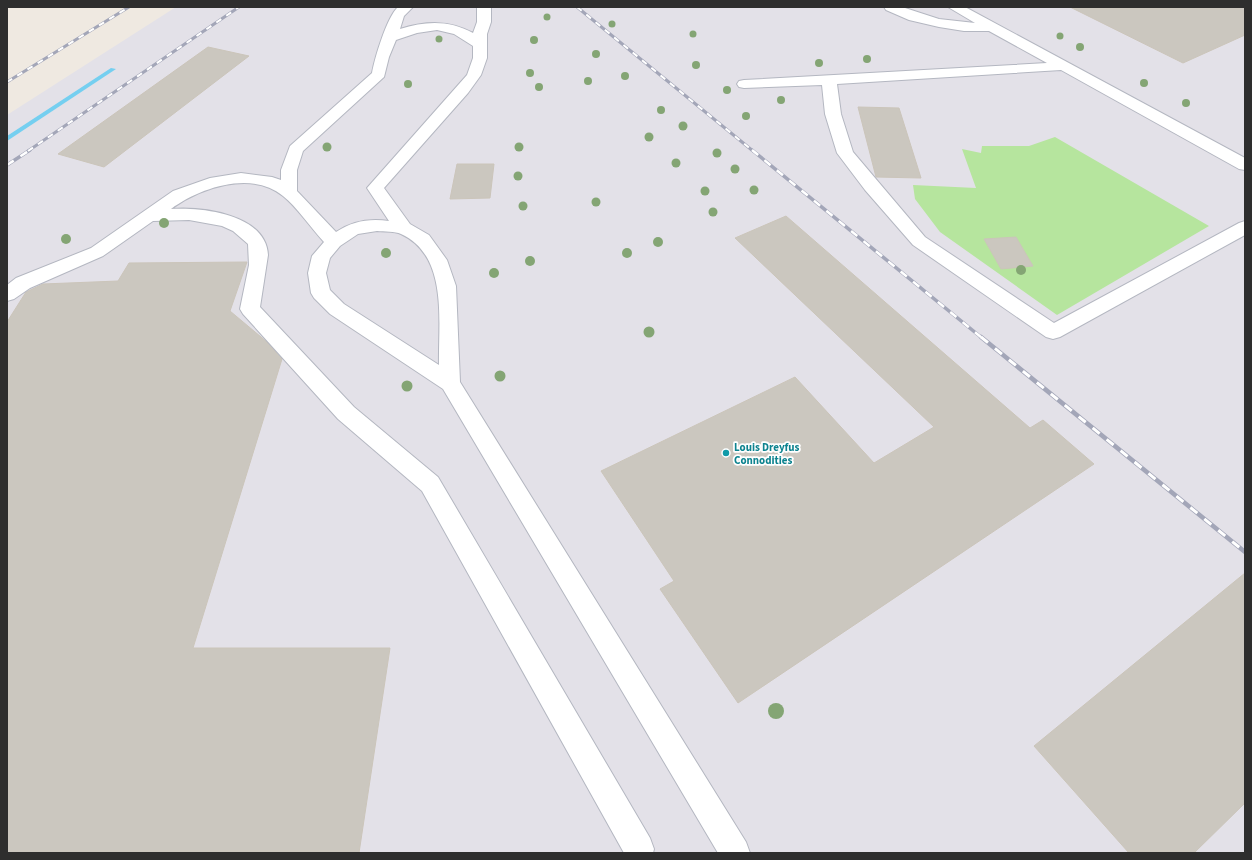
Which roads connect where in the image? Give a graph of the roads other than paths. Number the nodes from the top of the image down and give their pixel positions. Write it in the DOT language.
graph roads {
  1 [pos="406,7"];
  2 [pos="484,7"];
  3 [pos="892,7"];
  4 [pos="955,7"];
  5 [pos="992,27"];
  6 [pos="390,38"];
  7 [pos="480,45"];
  8 [pos="1064,66"];
  9 [pos="829,80"];
  10 [pos="744,84"];
  11 [pos="1245,165"];
  12 [pos="289,192"];
  13 [pos="150,216"];
  14 [pos="1245,227"];
  15 [pos="404,228"];
  16 [pos="334,242"];
  17 [pos="7,294"];
  18 [pos="450,383"];
  19 [pos="639,849"];
  20 [pos="735,853"];
  1 -- 6 [label="lane"];
  2 -- 7 [label="lane"];
  3 -- 5 [label="lane"];
  4 -- 5 [label="lane"];
  5 -- 8 [label="lane"];
  6 -- 7 [label="lane"];
  6 -- 12 [label="lane"];
  7 -- 15 [label="lane"];
  8 -- 9 [label="lane"];
  8 -- 11 [label="lane"];
  9 -- 10 [label="lane"];
  9 -- 14 [label="lane"];
  12 -- 13 [label="lane"];
  12 -- 16 [label="lane"];
  13 -- 17 [label="lane"];
  13 -- 19 [label="lane"];
  15 -- 16 [label="lane"];
  15 -- 18 [label="lane"];
  16 -- 18 [label="lane"];
  18 -- 20 [label="lane"];
}
